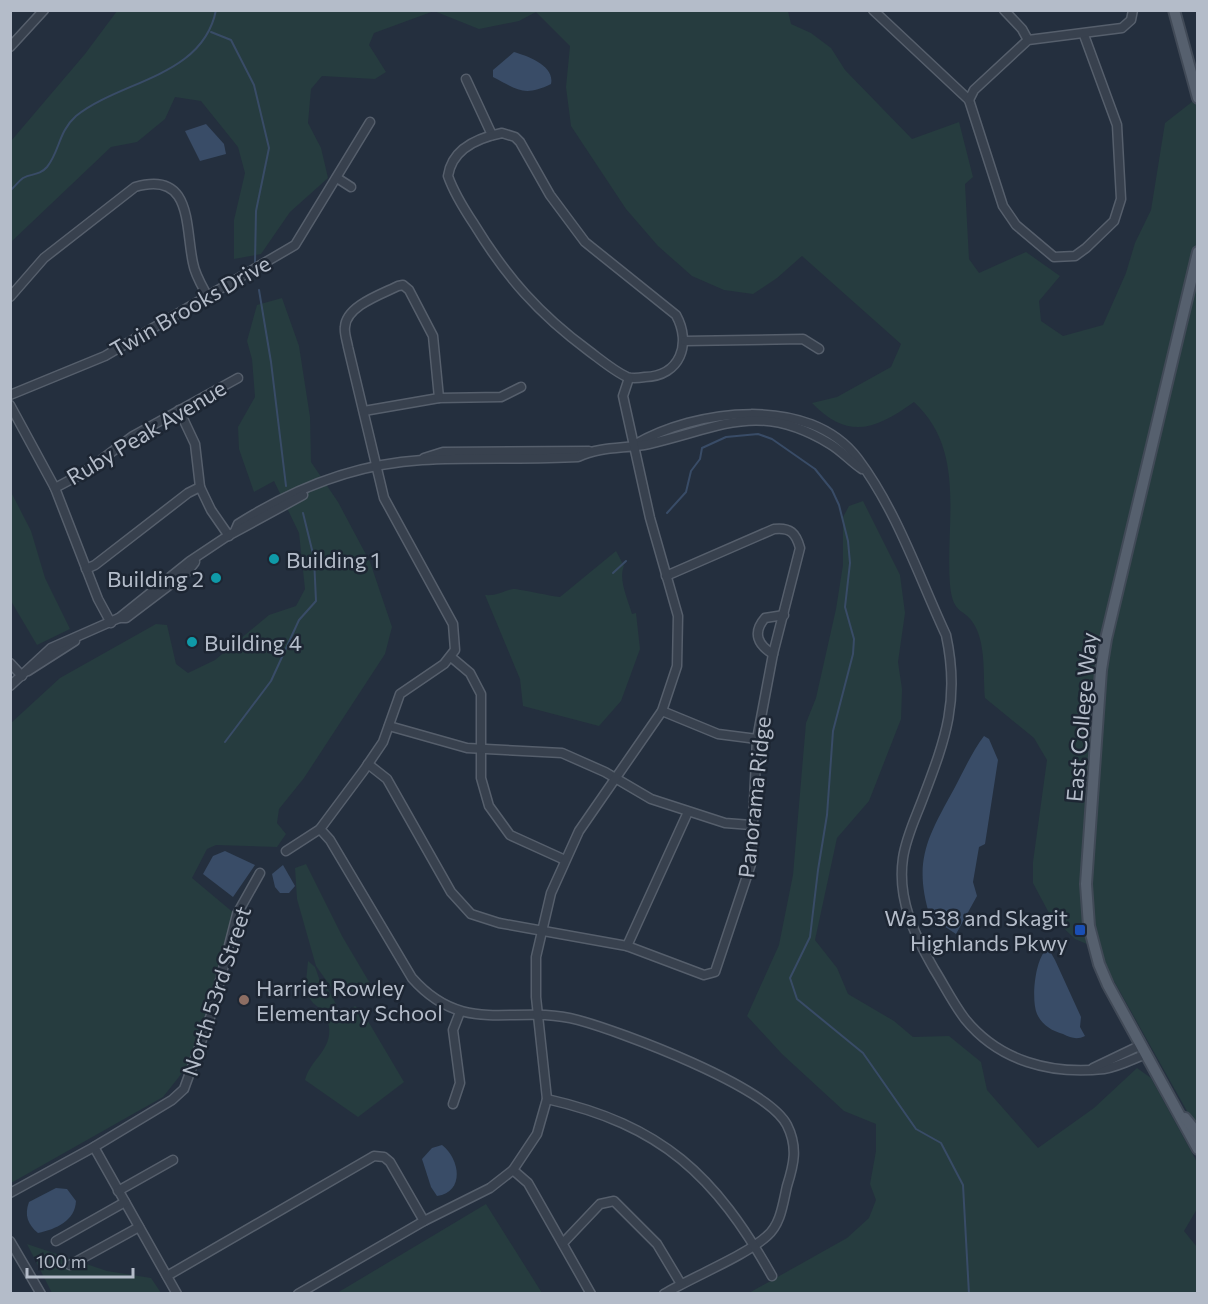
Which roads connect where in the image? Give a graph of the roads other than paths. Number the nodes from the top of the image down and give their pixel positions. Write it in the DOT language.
graph roads {
  1 [pos="44,10"];
  2 [pos="873,10"];
  3 [pos="1004,10"];
  4 [pos="1133,10"];
  5 [pos="1174,10"];
  6 [pos="1084,35"];
  7 [pos="1028,40"];
  8 [pos="10,47"];
  9 [pos="466,79"];
  10 [pos="1197,98"];
  11 [pos="969,100"];
  12 [pos="370,122"];
  13 [pos="492,135"];
  14 [pos="338,178"];
  15 [pos="351,187"];
  16 [pos="1197,252"];
  17 [pos="10,297"];
  18 [pos="208,297"];
  19 [pos="685,340"];
  20 [pos="819,349"];
  21 [pos="238,378"];
  22 [pos="629,378"];
  23 [pos="521,387"];
  24 [pos="10,395"];
  25 [pos="440,398"];
  26 [pos="10,405"];
  27 [pos="179,411"];
  28 [pos="364,411"];
  29 [pos="634,445"];
  30 [pos="376,467"];
  31 [pos="200,487"];
  32 [pos="55,488"];
  33 [pos="232,534"];
  34 [pos="86,568"];
  35 [pos="666,576"];
  36 [pos="783,615"];
  37 [pos="115,621"];
  38 [pos="773,654"];
  39 [pos="451,657"];
  40 [pos="10,663"];
  41 [pos="25,673"];
  42 [pos="10,686"];
  43 [pos="662,711"];
  44 [pos="389,726"];
  45 [pos="757,739"];
  46 [pos="483,748"];
  47 [pos="368,764"];
  48 [pos="616,778"];
  49 [pos="688,812"];
  50 [pos="751,825"];
  51 [pos="320,830"];
  52 [pos="286,851"];
  53 [pos="565,860"];
  54 [pos="260,873"];
  55 [pos="541,929"];
  56 [pos="627,946"];
  57 [pos="460,1012"];
  58 [pos="538,1016"];
  59 [pos="1144,1049"];
  60 [pos="547,1099"];
  61 [pos="1174,1103"];
  62 [pos="453,1104"];
  63 [pos="1197,1134"];
  64 [pos="94,1148"];
  65 [pos="1197,1149"];
  66 [pos="173,1160"];
  67 [pos="513,1170"];
  68 [pos="118,1191"];
  69 [pos="10,1193"];
  70 [pos="125,1202"];
  71 [pos="424,1221"];
  72 [pos="139,1227"];
  73 [pos="10,1241"];
  74 [pos="56,1241"];
  75 [pos="563,1243"];
  76 [pos="754,1245"];
  77 [pos="70,1265"];
  78 [pos="167,1276"];
  79 [pos="772,1276"];
  80 [pos="681,1284"];
  81 [pos="41,1293"];
  82 [pos="177,1293"];
  83 [pos="298,1293"];
  84 [pos="591,1293"];
  85 [pos="664,1293"];
  1 -- 8 [label="street"];
  2 -- 11 [label="street"];
  3 -- 7 [label="street"];
  4 -- 6 [label="street"];
  5 -- 10 [label="main road"];
  6 -- 7 [label="street"];
  6 -- 11 [label="street"];
  7 -- 11 [label="street"];
  9 -- 13 [label="street"];
  12 -- 14 [label="street, Twin Brooks Drive"];
  13 -- 19 [label="street"];
  13 -- 22 [label="street"];
  14 -- 15 [label="street"];
  14 -- 18 [label="street, Twin Brooks Drive"];
  16 -- 59 [label="main road, East College Way"];
  17 -- 18 [label="street"];
  18 -- 24 [label="street, Twin Brooks Drive"];
  19 -- 20 [label="street"];
  19 -- 22 [label="street"];
  21 -- 27 [label="street, Ruby Peak Avenue"];
  22 -- 29 [label="street"];
  23 -- 25 [label="street"];
  25 -- 28 [label="street"];
  25 -- 28 [label="street"];
  26 -- 32 [label="street"];
  27 -- 31 [label="street"];
  27 -- 32 [label="street, Ruby Peak Avenue"];
  28 -- 30 [label="street"];
  29 -- 30 [label="street"];
  29 -- 35 [label="street"];
  29 -- 59 [label="street"];
  30 -- 33 [label="street"];
  30 -- 39 [label="street"];
  31 -- 33 [label="street"];
  31 -- 34 [label="street"];
  32 -- 34 [label="street"];
  33 -- 37 [label="street"];
  34 -- 37 [label="street"];
  35 -- 36 [label="street, Panorama Ridge"];
  35 -- 43 [label="street"];
  36 -- 38 [label="street, Panorama Ridge"];
  36 -- 38 [label="street"];
  37 -- 41 [label="street"];
  38 -- 45 [label="street, Panorama Ridge"];
  39 -- 44 [label="street"];
  39 -- 46 [label="street"];
  40 -- 41 [label="street"];
  41 -- 42 [label="street"];
  43 -- 45 [label="street"];
  43 -- 48 [label="street"];
  44 -- 46 [label="street"];
  44 -- 47 [label="street"];
  45 -- 50 [label="street, Panorama Ridge"];
  46 -- 48 [label="street"];
  46 -- 53 [label="street"];
  47 -- 51 [label="street"];
  47 -- 55 [label="street"];
  48 -- 49 [label="street"];
  48 -- 53 [label="street"];
  49 -- 50 [label="street"];
  49 -- 56 [label="street"];
  50 -- 56 [label="street, Panorama Ridge"];
  51 -- 52 [label="street"];
  51 -- 57 [label="street"];
  53 -- 55 [label="street"];
  54 -- 64 [label="street, North 53rd Street"];
  55 -- 56 [label="street"];
  55 -- 58 [label="street"];
  57 -- 58 [label="street"];
  57 -- 62 [label="street"];
  58 -- 60 [label="street"];
  58 -- 76 [label="street"];
  59 -- 61 [label="main road, East College Way"];
  60 -- 67 [label="street"];
  60 -- 76 [label="street"];
  61 -- 63 [label="main road"];
  61 -- 65 [label="main road"];
  64 -- 68 [label="street"];
  64 -- 69 [label="street, North 53rd Street"];
  66 -- 68 [label="street"];
  67 -- 71 [label="street"];
  67 -- 75 [label="street"];
  68 -- 70 [label="street"];
  70 -- 72 [label="street"];
  70 -- 74 [label="street"];
  71 -- 78 [label="street"];
  71 -- 83 [label="street"];
  72 -- 77 [label="street"];
  72 -- 78 [label="street"];
  73 -- 81 [label="street"];
  75 -- 80 [label="street"];
  75 -- 84 [label="street"];
  76 -- 79 [label="street"];
  76 -- 80 [label="street"];
  78 -- 82 [label="street"];
  80 -- 85 [label="street"];
}
